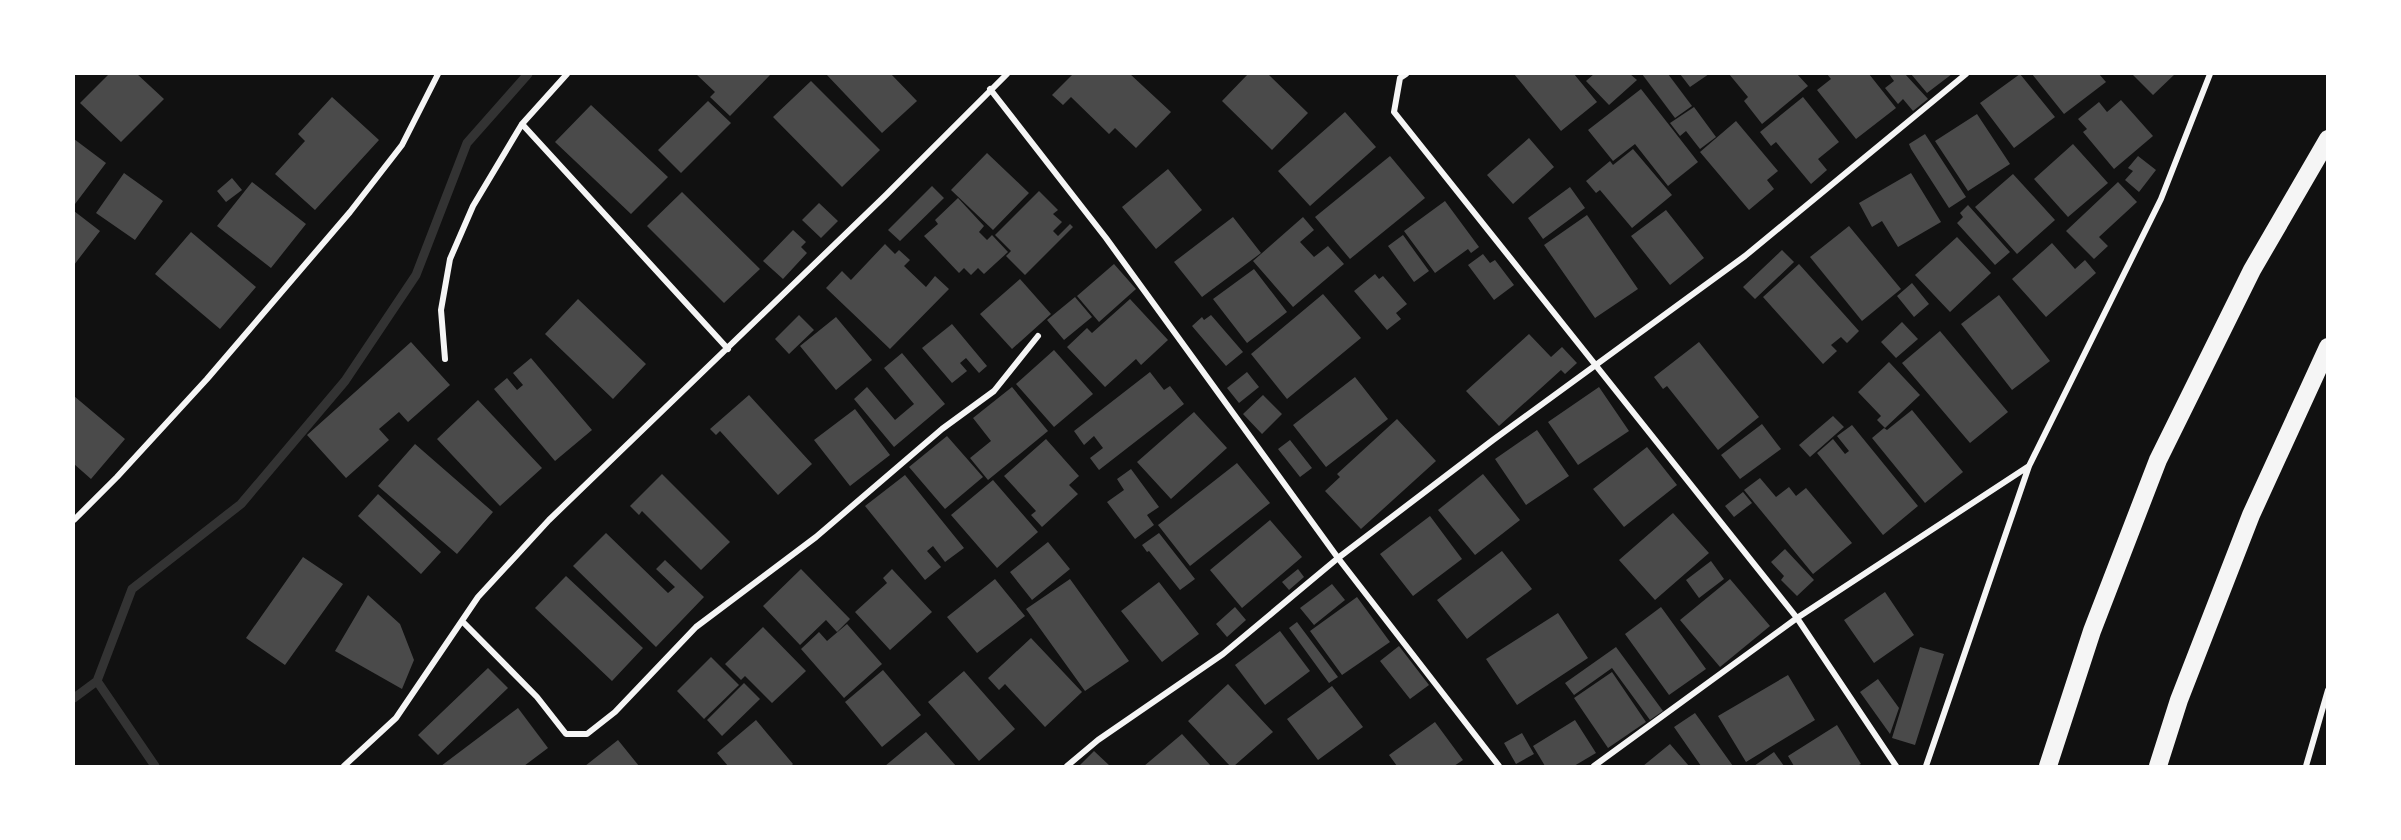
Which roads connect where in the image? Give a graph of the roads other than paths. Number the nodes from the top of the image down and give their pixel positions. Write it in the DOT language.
graph roads {
  1 [pos="438,74"];
  2 [pos="567,74"];
  3 [pos="1007,74"];
  4 [pos="1406,74"];
  5 [pos="1966,74"];
  6 [pos="2210,74"];
  7 [pos="990,89"];
  8 [pos="522,124"];
  9 [pos="2328,139"];
  10 [pos="1038,336"];
  11 [pos="2328,347"];
  12 [pos="728,349"];
  13 [pos="444,359"];
  14 [pos="1595,365"];
  15 [pos="2030,466"];
  16 [pos="74,520"];
  17 [pos="1338,558"];
  18 [pos="1797,618"];
  19 [pos="462,621"];
  20 [pos="2328,690"];
  21 [pos="344,766"];
  22 [pos="1066,766"];
  23 [pos="1499,766"];
  24 [pos="1594,766"];
  25 [pos="1896,766"];
  26 [pos="1926,766"];
  27 [pos="2048,766"];
  28 [pos="2158,766"];
  29 [pos="2306,766"];
  1 -- 16 [label="street"];
  2 -- 8 [label="street"];
  3 -- 7 [label="street"];
  4 -- 14 [label="street"];
  5 -- 14 [label="street"];
  6 -- 15 [label="street"];
  7 -- 12 [label="street"];
  7 -- 17 [label="street"];
  8 -- 12 [label="street"];
  8 -- 13 [label="street"];
  9 -- 27 [label="highway"];
  10 -- 19 [label="street"];
  11 -- 28 [label="highway"];
  12 -- 19 [label="street"];
  14 -- 17 [label="street"];
  14 -- 18 [label="street"];
  15 -- 18 [label="street"];
  15 -- 26 [label="street"];
  17 -- 22 [label="street"];
  17 -- 23 [label="street"];
  18 -- 24 [label="street"];
  18 -- 25 [label="street"];
  19 -- 21 [label="street"];
  20 -- 29 [label="street"];
}
